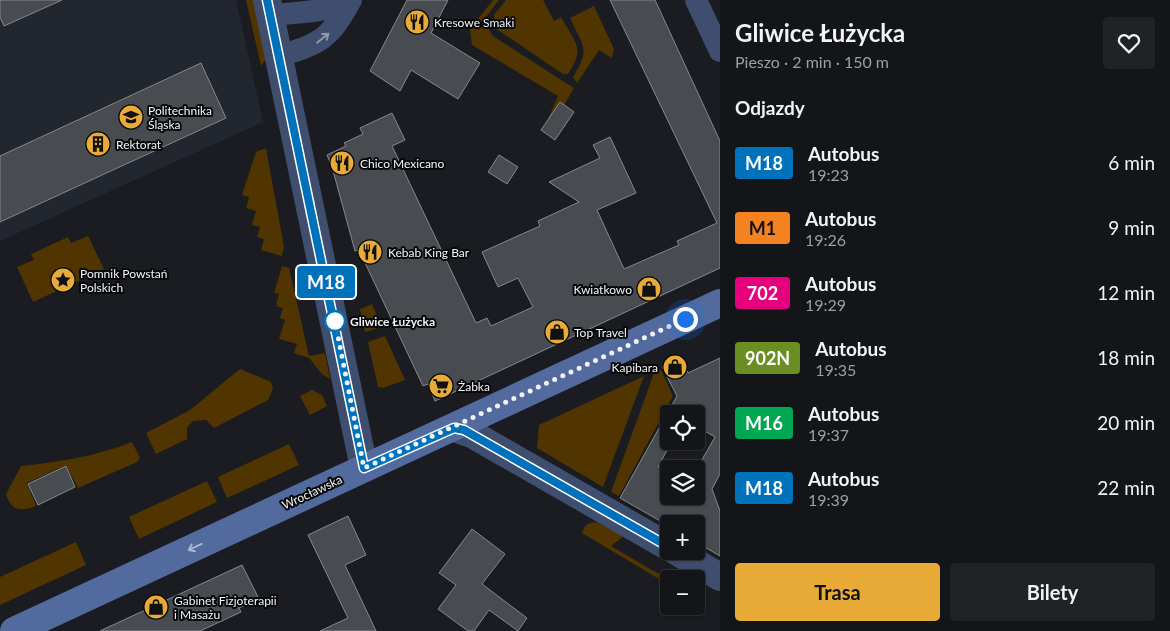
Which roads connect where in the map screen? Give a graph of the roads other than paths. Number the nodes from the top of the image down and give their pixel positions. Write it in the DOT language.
graph roads {
  1 [pos="350,0"];
  2 [pos="696,0"];
  3 [pos="268,8"];
  4 [pos="720,51"];
  5 [pos="278,56"];
  6 [pos="720,303"];
  7 [pos="454,428"];
  8 [pos="364,468"];
  9 [pos="660,542"];
  10 [pos="691,560"];
  11 [pos="720,577"];
  12 [pos="14,631"];
  1 -- 3 [label="street"];
  5 -- 1 [label="street, one-way"];
  2 -- 4 [label="street"];
  3 -- 5 [label="street"];
  5 -- 8 [label="street"];
  6 -- 7 [label="main road, Wrocławska"];
  7 -- 8 [label="main road, Wrocławska"];
  7 -- 9 [label="street"];
  8 -- 12 [label="main road, Wrocławska, one-way"];
  10 -- 11 [label="street"];
}
